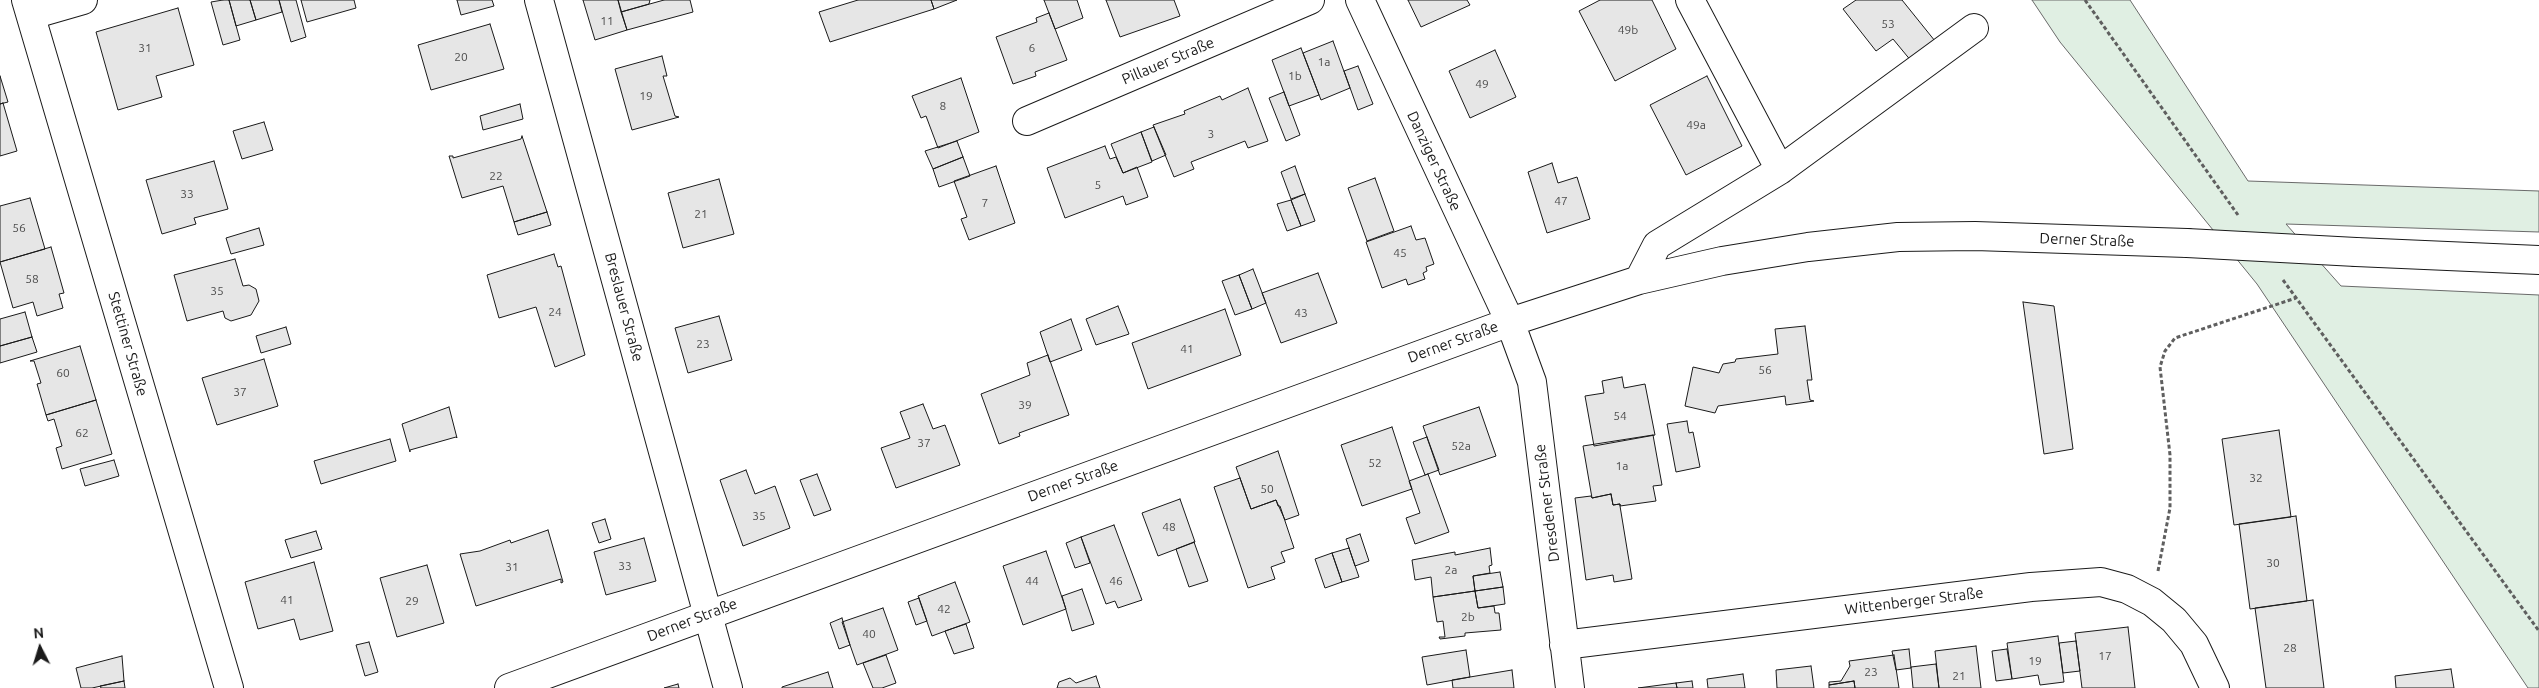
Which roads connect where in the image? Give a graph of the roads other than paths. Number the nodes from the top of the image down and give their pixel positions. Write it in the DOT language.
graph roads {
  1 [pos="82,0"];
  2 [pos="539,0"];
  3 [pos="1310,0"];
  4 [pos="1360,0"];
  5 [pos="1690,0"];
  6 [pos="29,8"];
  7 [pos="1974,28"];
  8 [pos="1027,121"];
  9 [pos="1780,170"];
  10 [pos="2539,260"];
  11 [pos="1638,280"];
  12 [pos="1510,322"];
  13 [pos="708,614"];
  14 [pos="1564,645"];
  15 [pos="229,688"];
  16 [pos="510,688"];
  17 [pos="728,688"];
  18 [pos="1570,688"];
  19 [pos="2215,688"];
  1 -- 6 [label="street"];
  2 -- 13 [label="street, Breslauer Straße"];
  3 -- 8 [label="street, Pillauer Straße"];
  4 -- 12 [label="street, Danziger Straße"];
  5 -- 9 [label="street"];
  6 -- 15 [label="street, Stettiner Straße"];
  7 -- 9 [label="street"];
  9 -- 11 [label="street"];
  10 -- 11 [label="street, Derner Straße, bridge"];
  11 -- 12 [label="street, Derner Straße"];
  12 -- 13 [label="street, Derner Straße"];
  12 -- 14 [label="street, Dresdener Straße"];
  13 -- 16 [label="street, Derner Straße"];
  13 -- 17 [label="street, Breslauer Straße"];
  14 -- 18 [label="street, Dresdener Straße"];
  14 -- 19 [label="street, Wittenberger Straße"];
}
